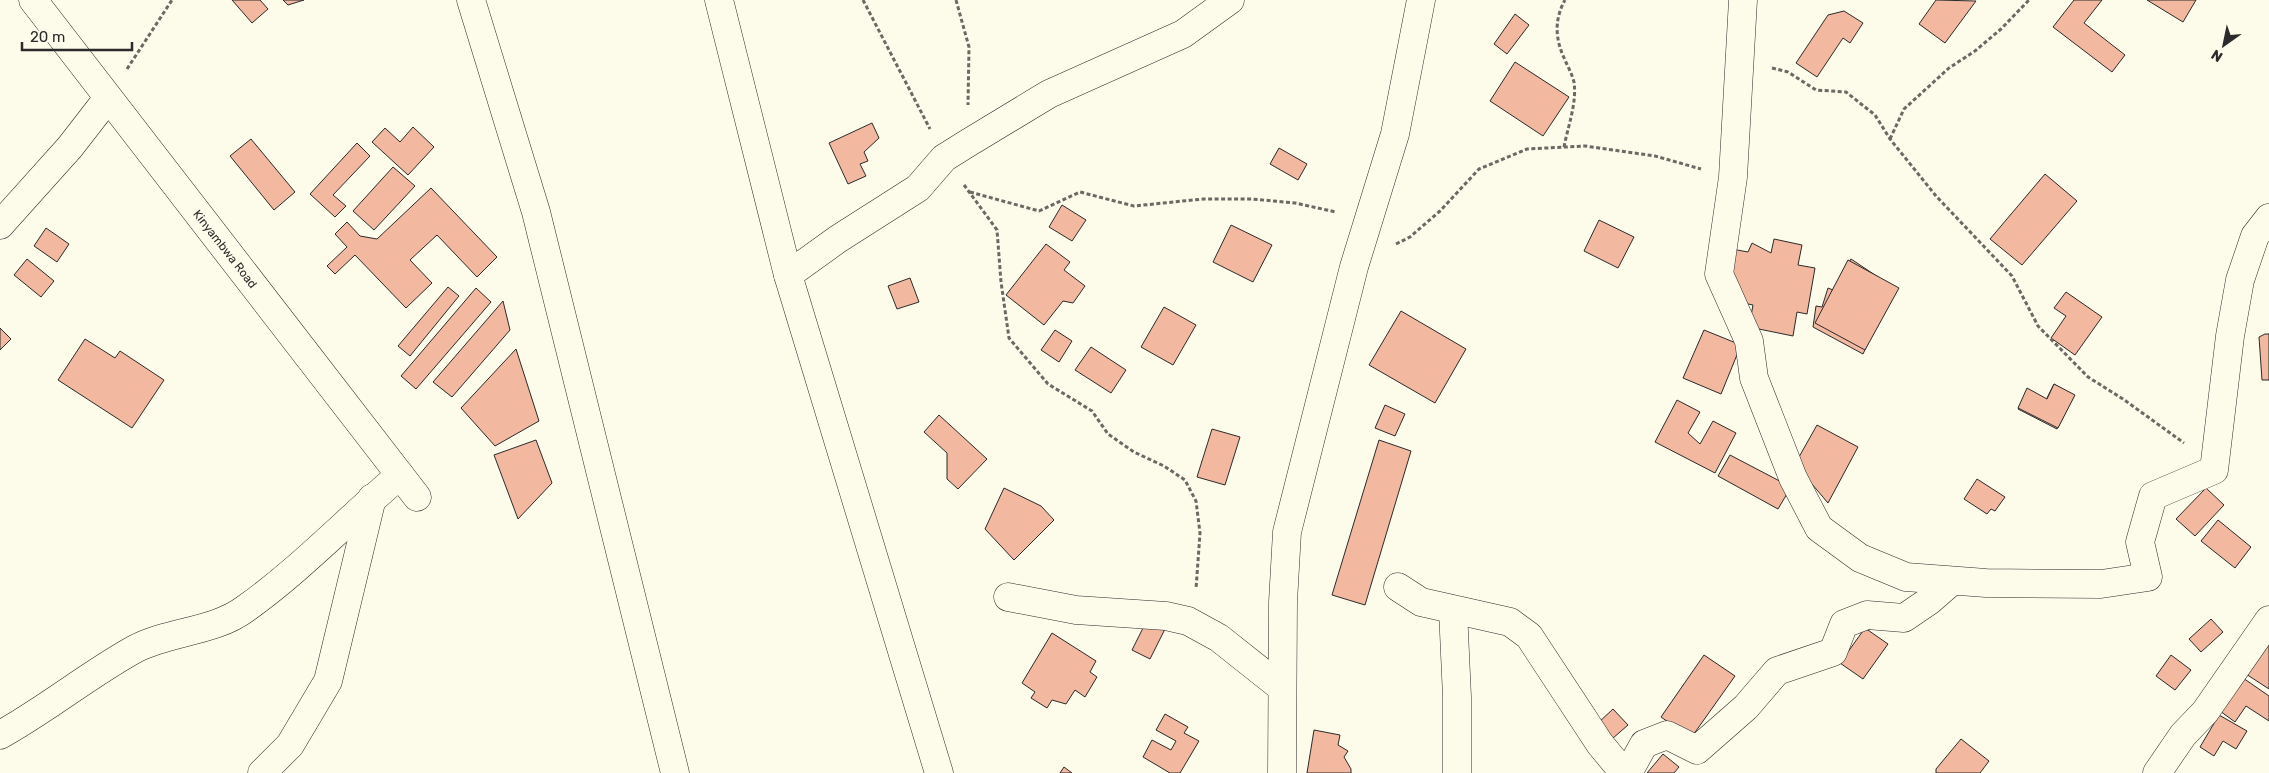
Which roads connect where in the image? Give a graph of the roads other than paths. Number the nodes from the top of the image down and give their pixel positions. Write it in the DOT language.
graph roads {
  1 [pos="33,0"];
  2 [pos="471,0"];
  3 [pos="719,0"];
  4 [pos="1230,0"];
  5 [pos="1421,0"];
  6 [pos="1743,0"];
  7 [pos="108,98"];
  8 [pos="2269,218"];
  9 [pos="0,225"];
  10 [pos="788,275"];
  11 [pos="400,475"];
  12 [pos="417,497"];
  13 [pos="372,498"];
  14 [pos="1952,581"];
  15 [pos="1398,587"];
  16 [pos="1008,597"];
  17 [pos="1453,610"];
  18 [pos="2269,620"];
  19 [pos="1282,688"];
  20 [pos="0,735"];
  21 [pos="262,773"];
  22 [pos="675,773"];
  23 [pos="939,773"];
  24 [pos="1282,773"];
  25 [pos="1457,773"];
  26 [pos="1624,773"];
  27 [pos="1628,773"];
  28 [pos="2157,773"];
  1 -- 7 [label="street, Kinyambwa Road"];
  2 -- 22 [label="street"];
  3 -- 10 [label="street"];
  4 -- 10 [label="street"];
  5 -- 19 [label="street"];
  6 -- 14 [label="street"];
  7 -- 9 [label="street"];
  7 -- 11 [label="street, Kinyambwa Road"];
  8 -- 14 [label="street"];
  10 -- 23 [label="street"];
  11 -- 12 [label="street, Kinyambwa Road"];
  11 -- 13 [label="street"];
  13 -- 20 [label="street"];
  13 -- 21 [label="street"];
  14 -- 27 [label="street"];
  15 -- 17 [label="street"];
  16 -- 19 [label="street"];
  17 -- 25 [label="street"];
  17 -- 26 [label="street"];
  18 -- 28 [label="street"];
  19 -- 24 [label="street"];
}
